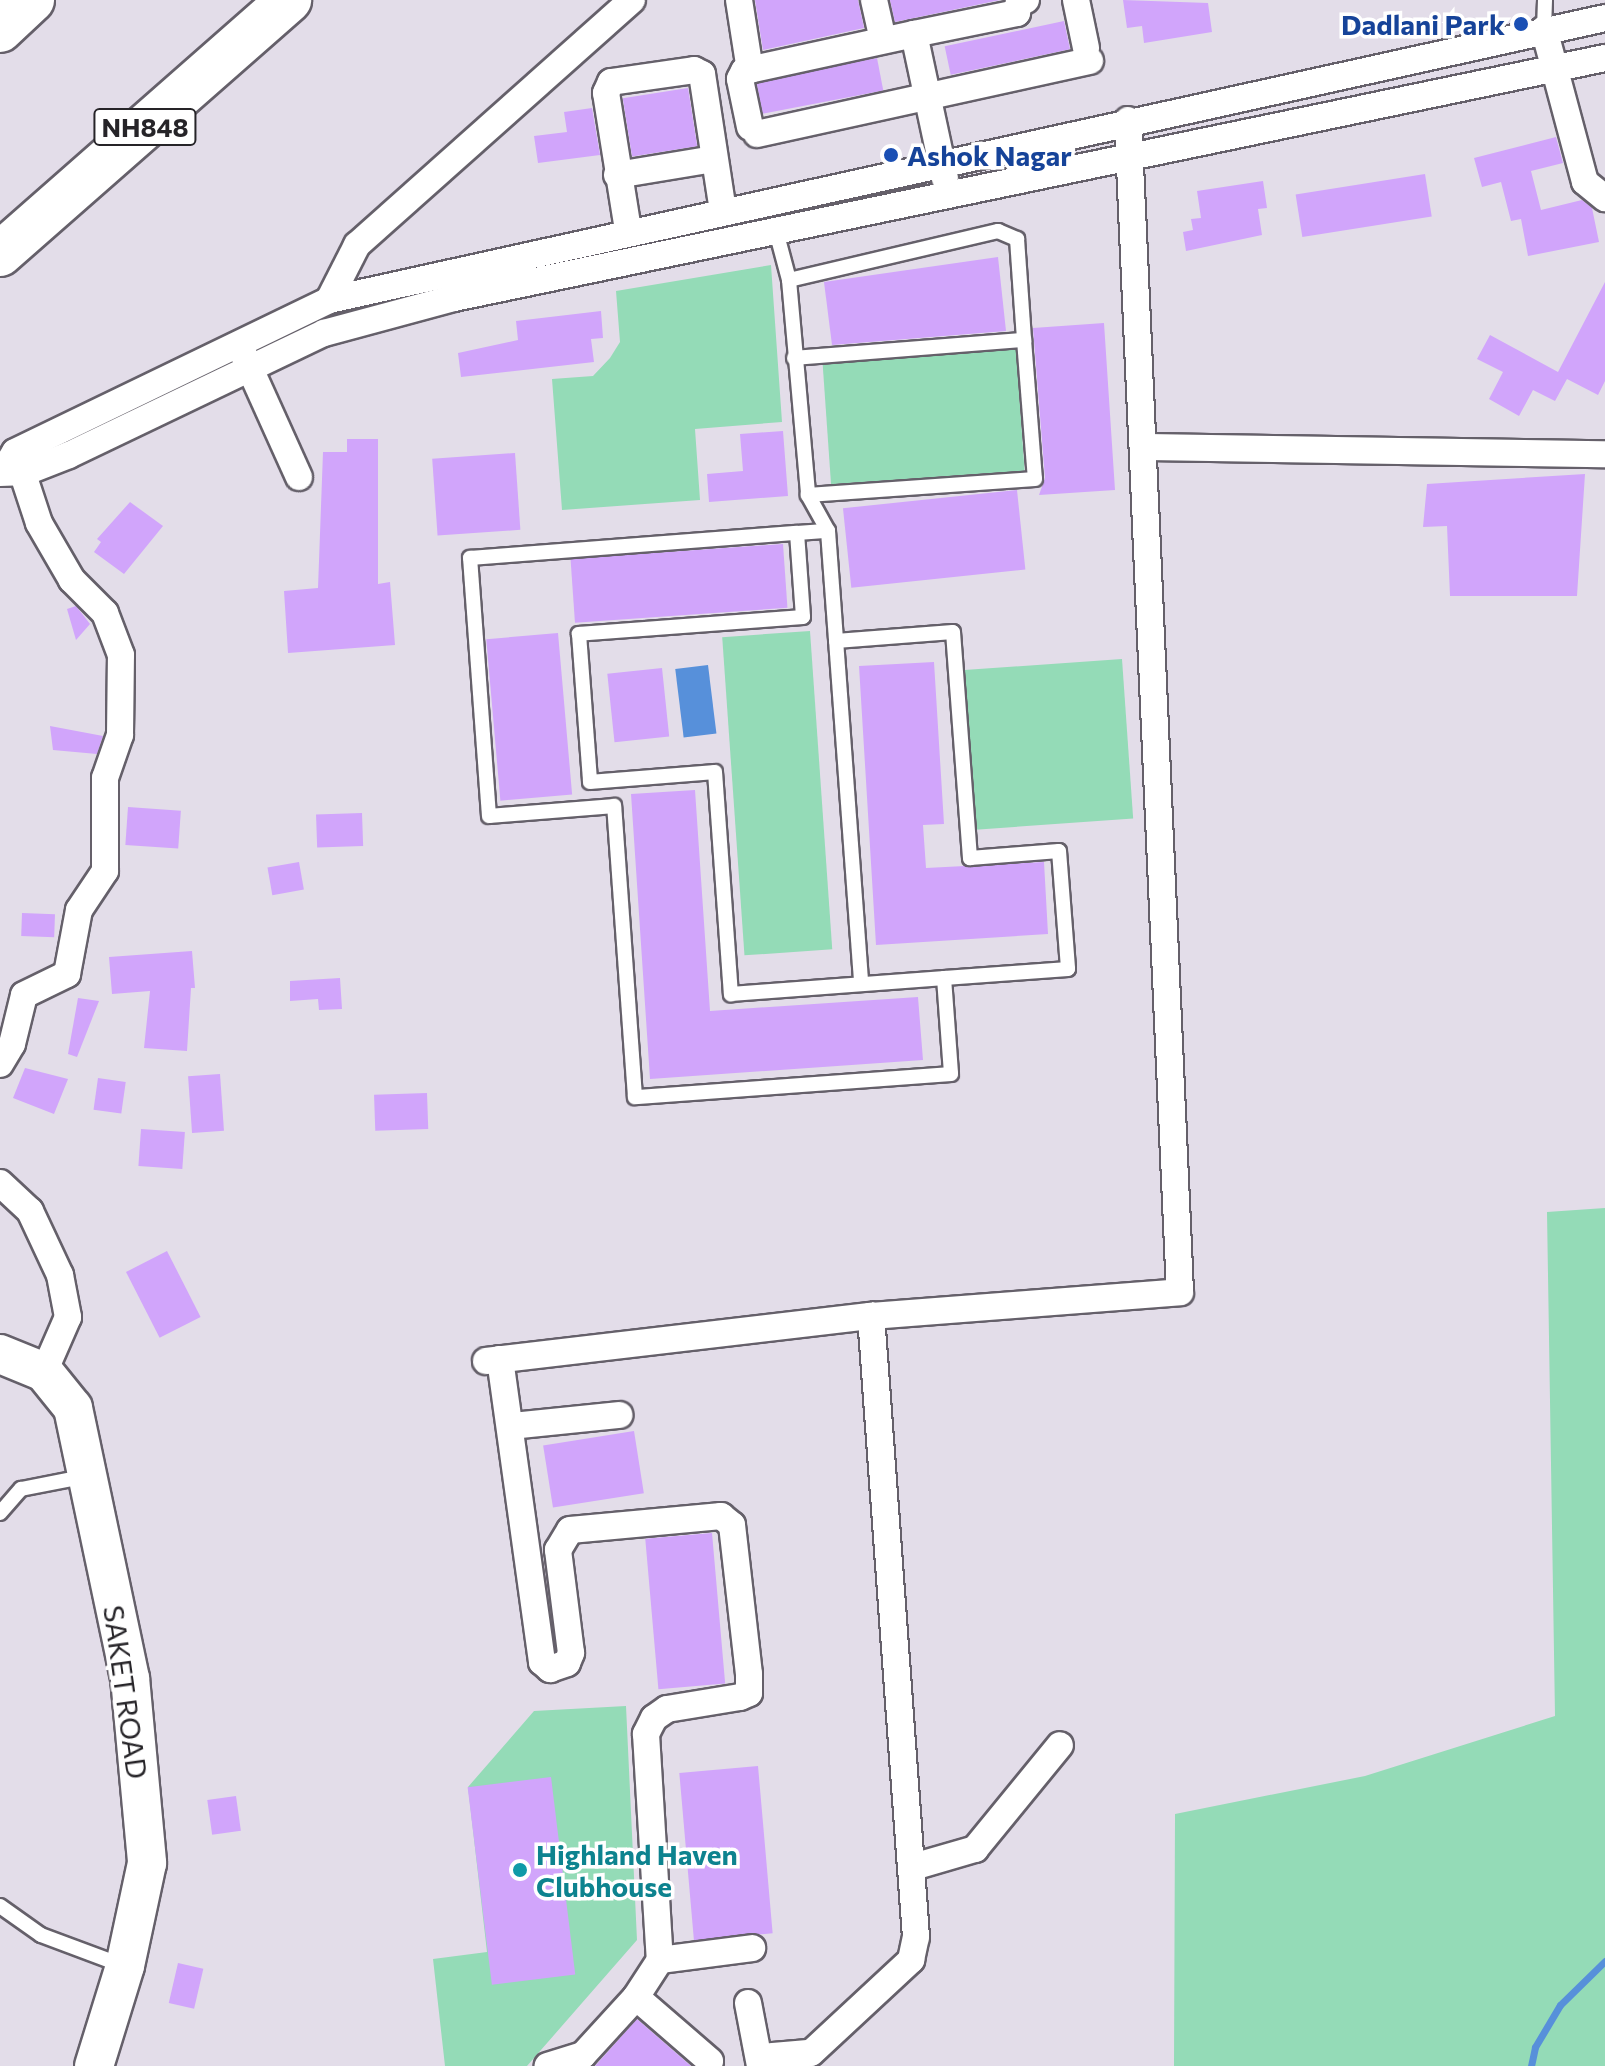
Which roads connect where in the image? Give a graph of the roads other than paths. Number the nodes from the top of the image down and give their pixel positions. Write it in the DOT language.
graph roads {
  1 [pos="32,0"];
  2 [pos="289,0"];
  3 [pos="632,0"];
  4 [pos="739,0"];
  5 [pos="874,0"];
  6 [pos="1021,0"];
  7 [pos="1076,0"];
  8 [pos="1545,0"];
  9 [pos="1605,18"];
  10 [pos="1544,29"];
  11 [pos="0,30"];
  12 [pos="914,34"];
  13 [pos="883,40"];
  14 [pos="1605,58"];
  15 [pos="1554,68"];
  16 [pos="750,70"];
  17 [pos="928,97"];
  18 [pos="1128,120"];
  19 [pos="714,159"];
  20 [pos="1131,160"];
  21 [pos="942,162"];
  22 [pos="617,175"];
  23 [pos="948,196"];
  24 [pos="1605,198"];
  25 [pos="766,201"];
  26 [pos="723,211"];
  27 [pos="628,230"];
  28 [pos="776,231"];
  29 [pos="0,254"];
  30 [pos="789,280"];
  31 [pos="329,300"];
  32 [pos="1024,340"];
  33 [pos="237,341"];
  34 [pos="794,358"];
  35 [pos="250,367"];
  36 [pos="1145,447"];
  37 [pos="1605,454"];
  38 [pos="11,467"];
  39 [pos="299,477"];
  40 [pos="808,495"];
  41 [pos="828,531"];
  42 [pos="797,533"];
  43 [pos="836,641"];
  44 [pos="944,978"];
  45 [pos="861,984"];
  46 [pos="0,1064"];
  47 [pos="0,1183"];
  48 [pos="871,1316"];
  49 [pos="0,1354"];
  50 [pos="44,1372"];
  51 [pos="619,1415"];
  52 [pos="511,1426"];
  53 [pos="88,1476"];
  54 [pos="0,1513"];
  55 [pos="1060,1745"];
  56 [pos="913,1867"];
  57 [pos="0,1906"];
  58 [pos="752,1948"];
  59 [pos="660,1960"];
  60 [pos="125,1966"];
  61 [pos="636,1997"];
  62 [pos="748,2003"];
  63 [pos="578,2060"];
  64 [pos="710,2061"];
  65 [pos="94,2066"];
  66 [pos="548,2066"];
  67 [pos="762,2066"];
  1 -- 11 [label="highway"];
  2 -- 29 [label="highway, NH848"];
  3 -- 31 [label="street"];
  4 -- 16 [label="street"];
  5 -- 13 [label="street"];
  6 -- 12 [label="street"];
  7 -- 17 [label="street"];
  8 -- 10 [label="lane"];
  9 -- 10 [label="street"];
  10 -- 15 [label="street"];
  10 -- 18 [label="street"];
  12 -- 13 [label="street"];
  12 -- 17 [label="street"];
  13 -- 16 [label="street"];
  14 -- 15 [label="street"];
  15 -- 20 [label="street"];
  15 -- 24 [label="street"];
  16 -- 17 [label="street"];
  17 -- 21 [label="street"];
  18 -- 20 [label="street"];
  18 -- 21 [label="street"];
  19 -- 22 [label="street"];
  19 -- 22 [label="street"];
  19 -- 26 [label="street"];
  20 -- 23 [label="street"];
  20 -- 36 [label="street"];
  21 -- 23 [label="street"];
  21 -- 25 [label="street"];
  22 -- 27 [label="street"];
  23 -- 28 [label="street"];
  25 -- 26 [label="street"];
  25 -- 28 [label="street"];
  26 -- 27 [label="street"];
  27 -- 31 [label="street"];
  28 -- 30 [label="lane"];
  28 -- 35 [label="street"];
  30 -- 32 [label="lane"];
  30 -- 34 [label="lane"];
  31 -- 33 [label="street"];
  32 -- 34 [label="lane"];
  32 -- 40 [label="lane"];
  33 -- 35 [label="street"];
  33 -- 38 [label="street"];
  34 -- 40 [label="lane"];
  35 -- 38 [label="street"];
  35 -- 39 [label="street"];
  36 -- 37 [label="street"];
  36 -- 48 [label="street"];
  38 -- 46 [label="street"];
  40 -- 41 [label="lane"];
  41 -- 42 [label="lane"];
  41 -- 43 [label="lane"];
  42 -- 44 [label="lane"];
  42 -- 45 [label="lane"];
  43 -- 44 [label="lane"];
  43 -- 45 [label="lane"];
  44 -- 45 [label="lane"];
  47 -- 50 [label="street"];
  48 -- 52 [label="street"];
  48 -- 56 [label="street"];
  49 -- 50 [label="main road, SAKET ROAD"];
  50 -- 53 [label="main road, SAKET ROAD"];
  51 -- 52 [label="street"];
  52 -- 59 [label="street"];
  53 -- 54 [label="lane"];
  53 -- 60 [label="main road, SAKET ROAD"];
  55 -- 56 [label="street"];
  56 -- 67 [label="street"];
  57 -- 60 [label="lane"];
  58 -- 59 [label="street"];
  59 -- 61 [label="street"];
  60 -- 65 [label="main road, SAKET ROAD"];
  61 -- 63 [label="street"];
  61 -- 64 [label="street"];
  62 -- 67 [label="street"];
  63 -- 66 [label="street"];
}
